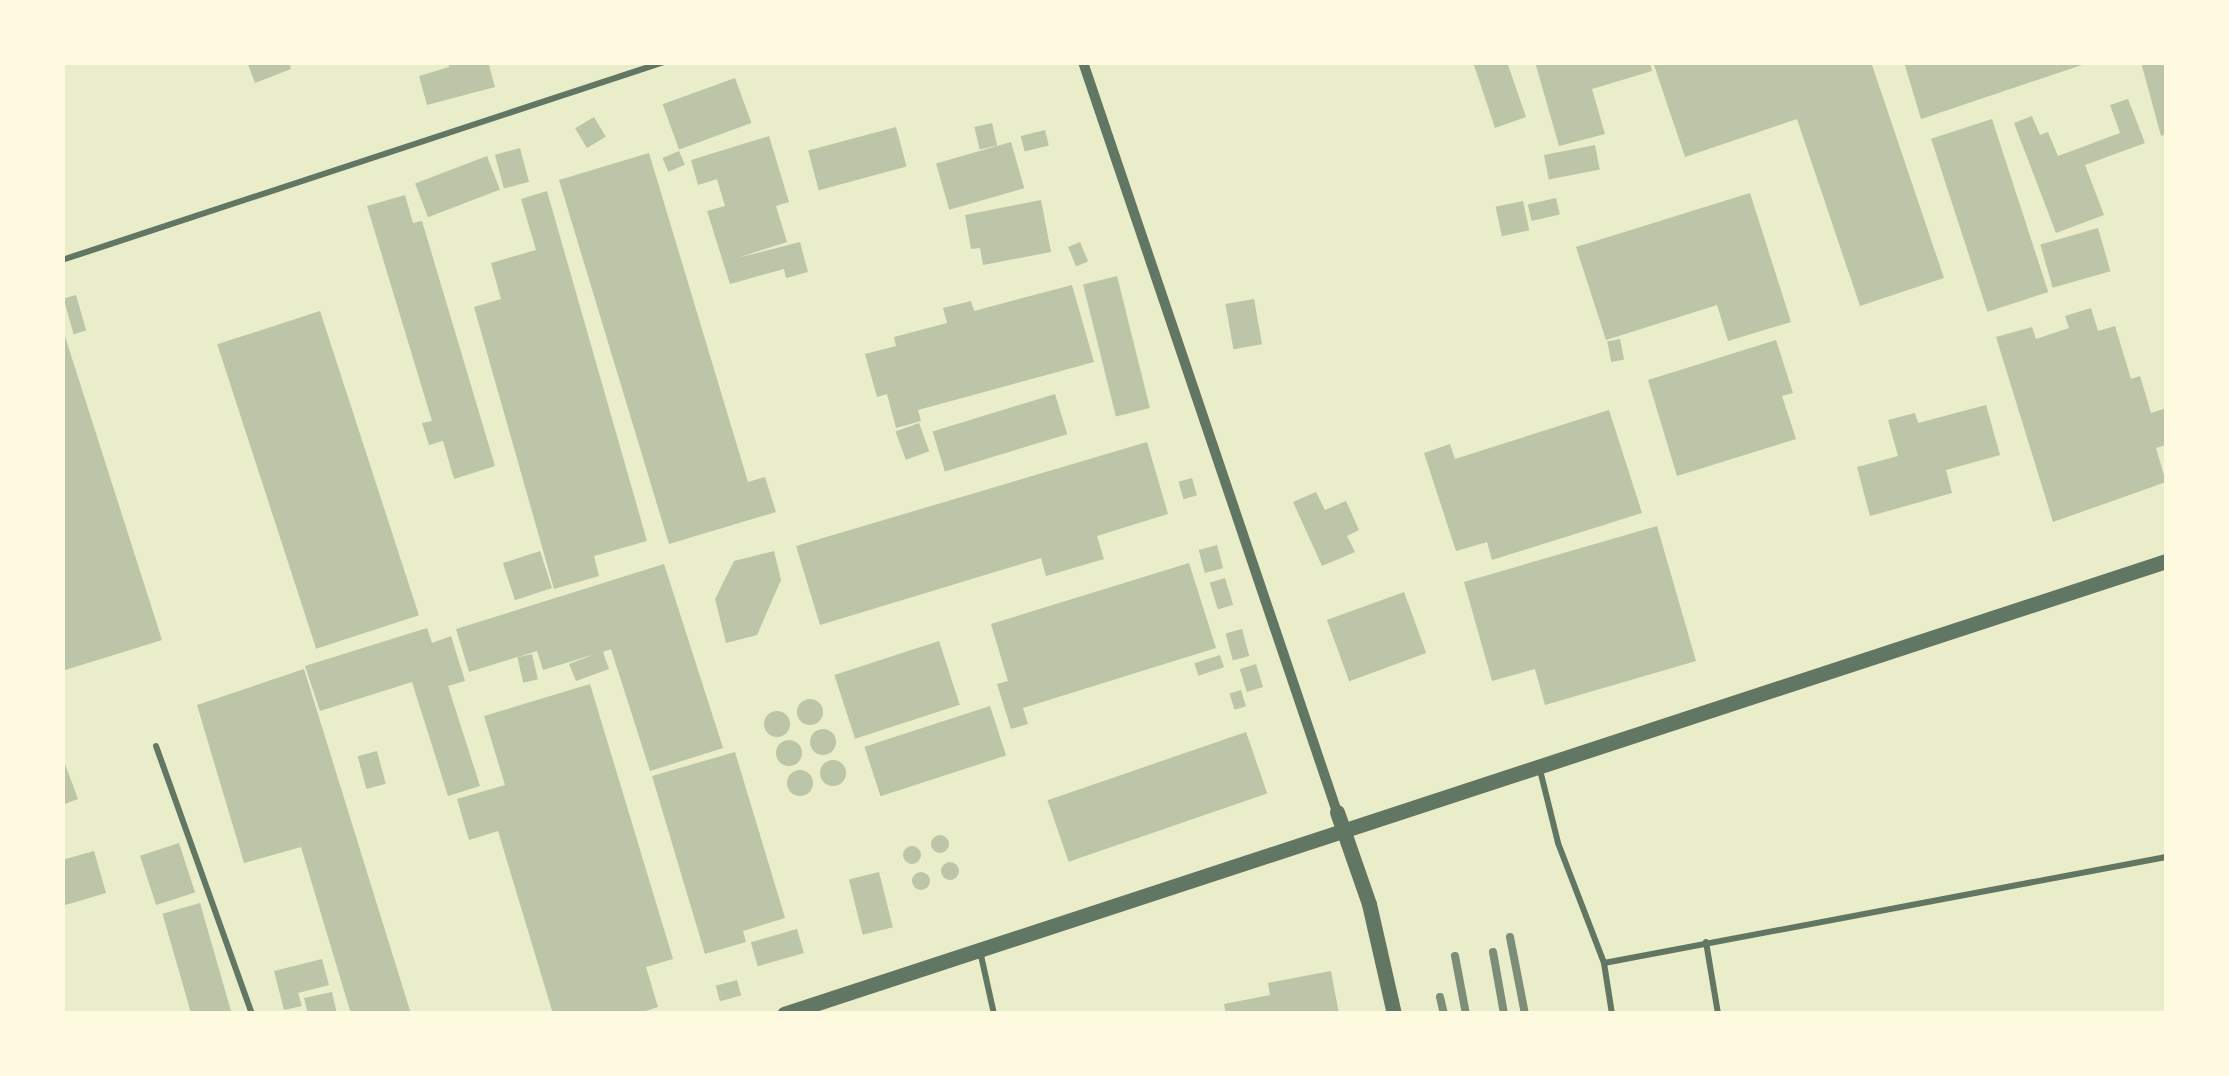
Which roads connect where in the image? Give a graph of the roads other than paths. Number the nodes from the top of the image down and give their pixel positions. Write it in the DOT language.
graph roads {
  1 [pos="664,62"];
  2 [pos="1083,62"];
  3 [pos="62,260"];
  4 [pos="2166,561"];
  5 [pos="156,746"];
  6 [pos="1540,769"];
  7 [pos="1338,812"];
  8 [pos="1343,832"];
  9 [pos="2166,857"];
  10 [pos="1706,942"];
  11 [pos="980,950"];
  12 [pos="1604,963"];
  13 [pos="252,1014"];
  14 [pos="784,1014"];
  15 [pos="994,1014"];
  16 [pos="1394,1014"];
  17 [pos="1612,1014"];
  18 [pos="1718,1014"];
  1 -- 3 [label="lane"];
  2 -- 7 [label="street"];
  4 -- 6 [label="street"];
  5 -- 13 [label="lane"];
  6 -- 8 [label="street"];
  6 -- 12 [label="lane"];
  7 -- 8 [label="street"];
  8 -- 11 [label="street"];
  8 -- 16 [label="street"];
  9 -- 10 [label="lane"];
  10 -- 12 [label="lane"];
  10 -- 18 [label="lane"];
  11 -- 14 [label="street"];
  11 -- 15 [label="lane"];
  12 -- 17 [label="lane"];
}
